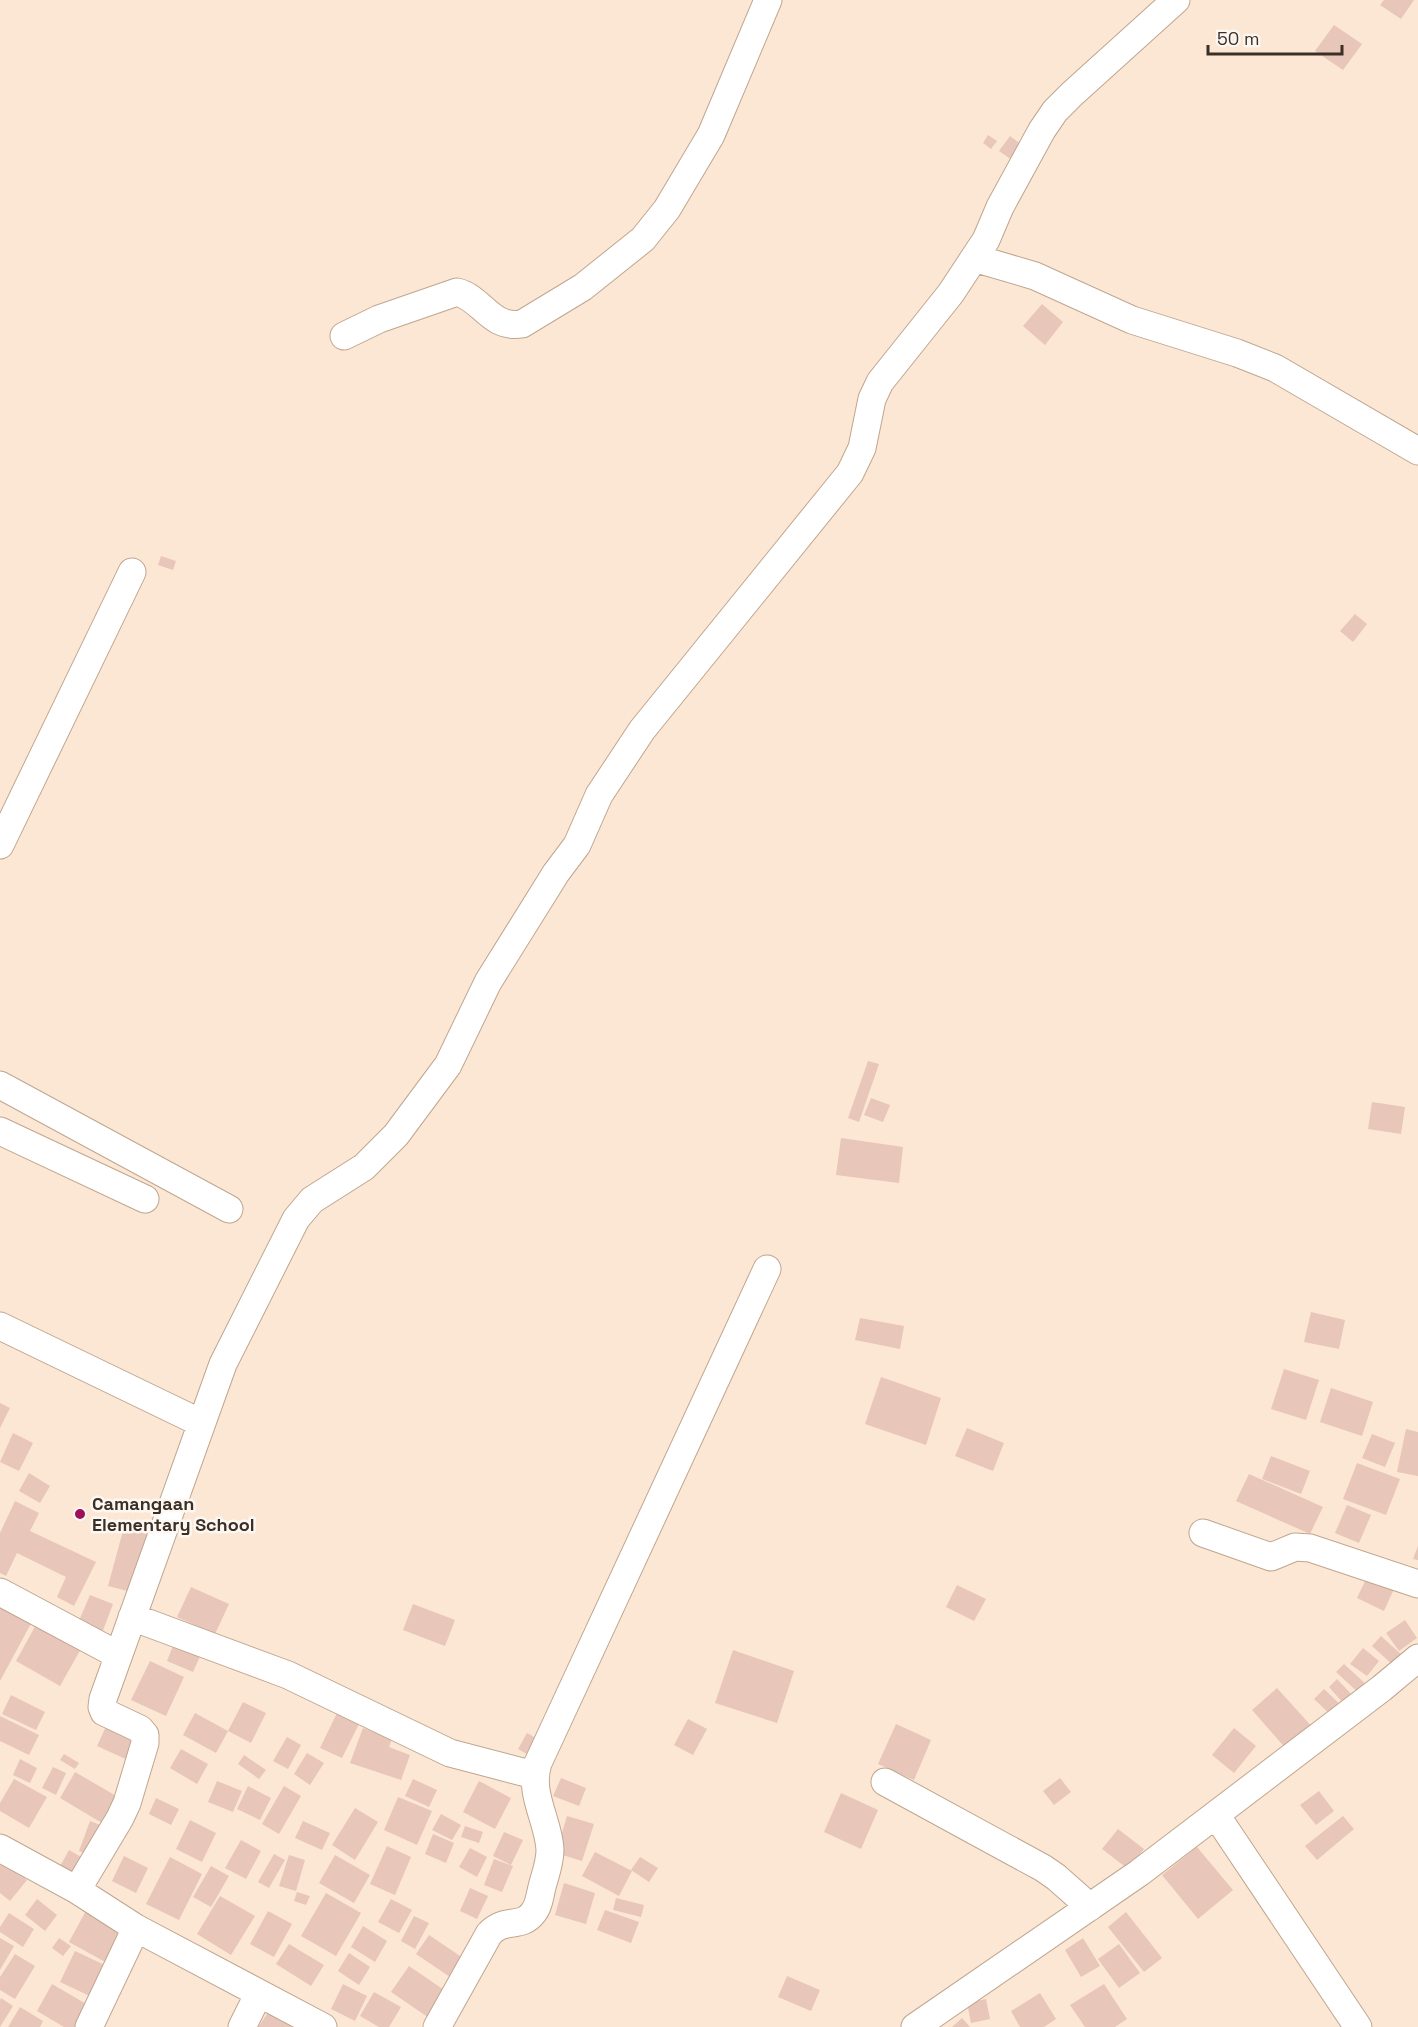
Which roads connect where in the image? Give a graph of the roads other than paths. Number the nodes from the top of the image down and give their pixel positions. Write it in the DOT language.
graph roads {
  1 [pos="768,0"];
  2 [pos="1176,0"];
  3 [pos="974,258"];
  4 [pos="344,336"];
  5 [pos="1418,451"];
  6 [pos="132,572"];
  7 [pos="0,845"];
  8 [pos="0,1085"];
  9 [pos="0,1131"];
  10 [pos="145,1199"];
  11 [pos="229,1209"];
  12 [pos="767,1269"];
  13 [pos="0,1326"];
  14 [pos="201,1423"];
  15 [pos="1203,1533"];
  16 [pos="1418,1584"];
  17 [pos="0,1592"];
  18 [pos="132,1617"];
  19 [pos="118,1655"];
  20 [pos="1418,1658"];
  21 [pos="534,1775"];
  22 [pos="885,1782"];
  23 [pos="1216,1815"];
  24 [pos="0,1848"];
  25 [pos="77,1890"];
  26 [pos="1090,1907"];
  27 [pos="136,1928"];
  28 [pos="259,1993"];
  29 [pos="88,2027"];
  30 [pos="242,2027"];
  31 [pos="323,2027"];
  32 [pos="437,2027"];
  33 [pos="915,2027"];
  34 [pos="1358,2027"];
  1 -- 4 [label="street"];
  2 -- 3 [label="street"];
  3 -- 5 [label="street"];
  3 -- 14 [label="street"];
  6 -- 7 [label="street"];
  8 -- 11 [label="street"];
  9 -- 10 [label="street"];
  12 -- 21 [label="street"];
  13 -- 14 [label="street"];
  14 -- 18 [label="street"];
  15 -- 16 [label="street"];
  17 -- 19 [label="street"];
  18 -- 19 [label="street"];
  18 -- 21 [label="street"];
  19 -- 25 [label="street"];
  20 -- 23 [label="street"];
  21 -- 32 [label="street"];
  22 -- 26 [label="street"];
  23 -- 26 [label="street"];
  23 -- 34 [label="street"];
  24 -- 25 [label="street"];
  25 -- 27 [label="street"];
  26 -- 33 [label="street"];
  27 -- 28 [label="street"];
  27 -- 29 [label="street"];
  28 -- 30 [label="street"];
  28 -- 31 [label="street"];
}
